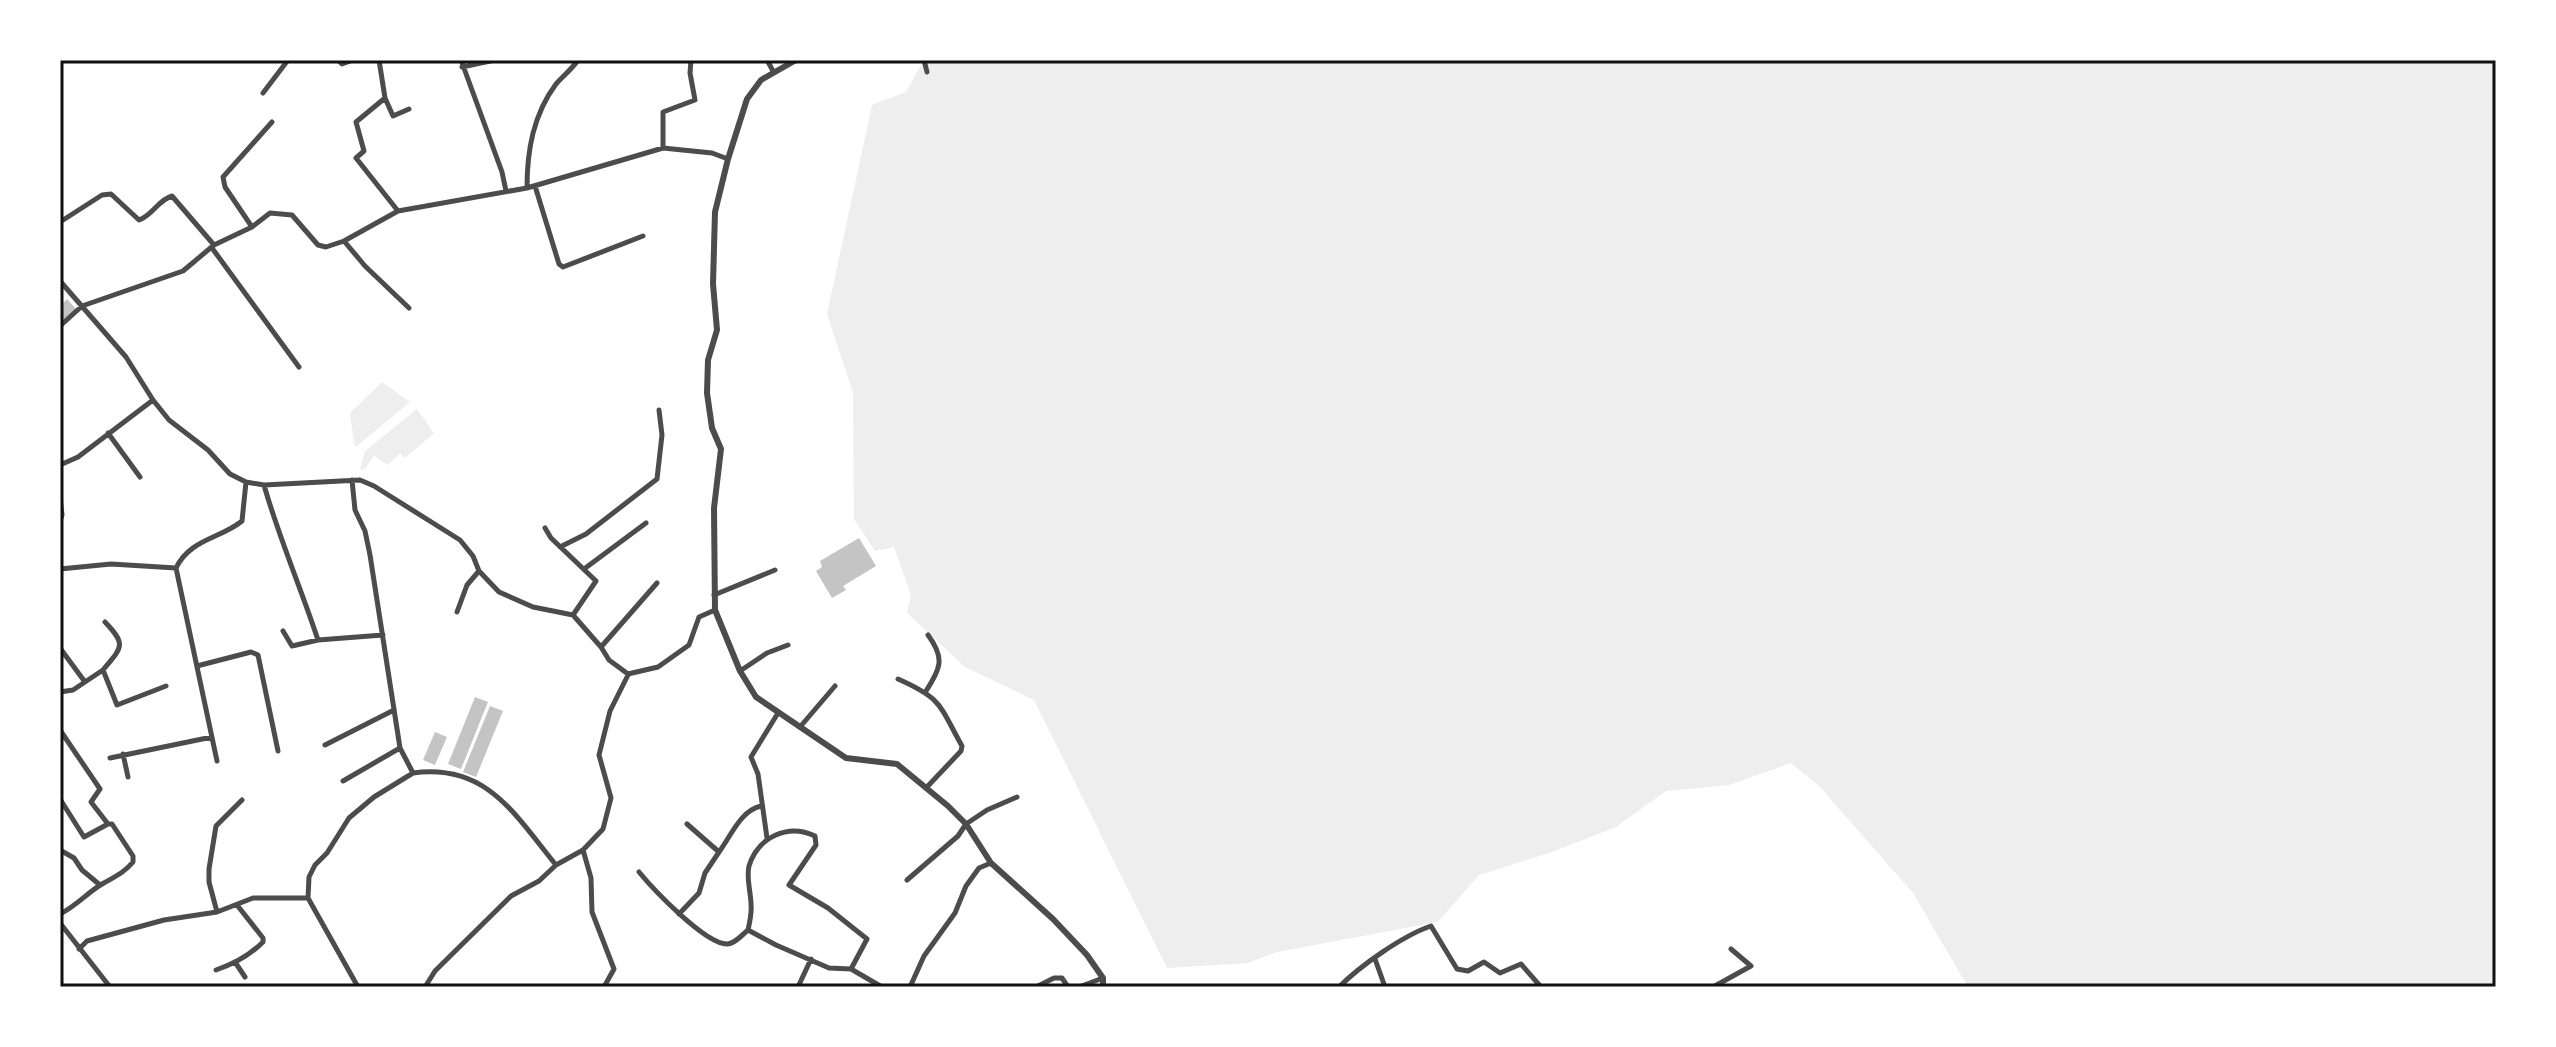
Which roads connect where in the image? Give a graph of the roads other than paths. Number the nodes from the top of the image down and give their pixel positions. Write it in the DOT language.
graph roads {
  1 [pos="288,60"];
  2 [pos="338,60"];
  3 [pos="353,60"];
  4 [pos="379,60"];
  5 [pos="461,60"];
  6 [pos="495,60"];
  7 [pos="578,60"];
  8 [pos="691,60"];
  9 [pos="767,60"];
  10 [pos="796,60"];
  11 [pos="924,60"];
  12 [pos="462,67"];
  13 [pos="773,71"];
  14 [pos="927,72"];
  15 [pos="263,93"];
  16 [pos="385,98"];
  17 [pos="409,109"];
  18 [pos="272,122"];
  19 [pos="663,148"];
  20 [pos="728,159"];
  21 [pos="535,186"];
  22 [pos="527,188"];
  23 [pos="506,191"];
  24 [pos="398,211"];
  25 [pos="60,222"];
  26 [pos="252,227"];
  27 [pos="643,236"];
  28 [pos="344,241"];
  29 [pos="213,246"];
  30 [pos="60,281"];
  31 [pos="82,306"];
  32 [pos="409,308"];
  33 [pos="60,326"];
  34 [pos="299,367"];
  35 [pos="153,400"];
  36 [pos="659,410"];
  37 [pos="108,433"];
  38 [pos="60,465"];
  39 [pos="140,477"];
  40 [pos="352,480"];
  41 [pos="246,482"];
  42 [pos="264,485"];
  43 [pos="60,497"];
  44 [pos="60,521"];
  45 [pos="646,523"];
  46 [pos="545,528"];
  47 [pos="560,547"];
  48 [pos="176,568"];
  49 [pos="60,569"];
  50 [pos="584,569"];
  51 [pos="775,570"];
  52 [pos="479,571"];
  53 [pos="657,583"];
  54 [pos="713,595"];
  55 [pos="715,610"];
  56 [pos="457,612"];
  57 [pos="573,615"];
  58 [pos="105,622"];
  59 [pos="283,631"];
  60 [pos="383,635"];
  61 [pos="928,635"];
  62 [pos="318,640"];
  63 [pos="788,645"];
  64 [pos="601,647"];
  65 [pos="60,648"];
  66 [pos="197,666"];
  67 [pos="103,670"];
  68 [pos="740,671"];
  69 [pos="628,674"];
  70 [pos="898,679"];
  71 [pos="85,682"];
  72 [pos="166,686"];
  73 [pos="835,686"];
  74 [pos="926,691"];
  75 [pos="60,692"];
  76 [pos="394,710"];
  77 [pos="778,713"];
  78 [pos="800,727"];
  79 [pos="60,730"];
  80 [pos="212,737"];
  81 [pos="325,745"];
  82 [pos="400,748"];
  83 [pos="278,751"];
  84 [pos="123,754"];
  85 [pos="110,758"];
  86 [pos="217,761"];
  87 [pos="413,773"];
  88 [pos="128,777"];
  89 [pos="343,781"];
  90 [pos="926,788"];
  91 [pos="1017,797"];
  92 [pos="60,799"];
  93 [pos="242,800"];
  94 [pos="761,806"];
  95 [pos="108,824"];
  96 [pos="687,824"];
  97 [pos="966,824"];
  98 [pos="767,838"];
  99 [pos="60,850"];
  100 [pos="583,850"];
  101 [pos="719,852"];
  102 [pos="991,863"];
  103 [pos="556,865"];
  104 [pos="639,872"];
  105 [pos="907,880"];
  106 [pos="100,885"];
  107 [pos="308,898"];
  108 [pos="237,905"];
  109 [pos="217,912"];
  110 [pos="60,914"];
  111 [pos="679,914"];
  112 [pos="60,923"];
  113 [pos="748,930"];
  114 [pos="79,949"];
  115 [pos="1731,949"];
  116 [pos="811,959"];
  117 [pos="1375,959"];
  118 [pos="235,962"];
  119 [pos="851,969"];
  120 [pos="216,970"];
  121 [pos="245,977"];
  122 [pos="1103,978"];
  123 [pos="110,987"];
  124 [pos="358,987"];
  125 [pos="425,987"];
  126 [pos="604,987"];
  127 [pos="798,987"];
  128 [pos="882,987"];
  129 [pos="910,987"];
  130 [pos="1036,987"];
  131 [pos="1068,987"];
  132 [pos="1079,987"];
  133 [pos="1103,987"];
  134 [pos="1339,987"];
  135 [pos="1385,987"];
  136 [pos="1541,987"];
  137 [pos="1713,987"];
  1 -- 15 [label="street"];
  2 -- 3 [label="street"];
  4 -- 16 [label="street"];
  5 -- 12 [label="street"];
  6 -- 12 [label="street"];
  7 -- 22 [label="street"];
  8 -- 19 [label="street"];
  9 -- 13 [label="street"];
  10 -- 13 [label="street"];
  11 -- 14 [label="street"];
  12 -- 23 [label="street"];
  13 -- 20 [label="street"];
  16 -- 17 [label="street"];
  16 -- 24 [label="street"];
  18 -- 26 [label="street"];
  19 -- 20 [label="street"];
  19 -- 21 [label="street"];
  20 -- 54 [label="street"];
  21 -- 22 [label="street"];
  21 -- 27 [label="street"];
  22 -- 23 [label="street"];
  23 -- 24 [label="street"];
  24 -- 28 [label="street"];
  25 -- 29 [label="street"];
  26 -- 28 [label="street"];
  26 -- 29 [label="street"];
  28 -- 32 [label="street"];
  29 -- 31 [label="street"];
  29 -- 34 [label="street"];
  30 -- 31 [label="street"];
  31 -- 33 [label="street"];
  31 -- 35 [label="street"];
  35 -- 37 [label="street"];
  35 -- 41 [label="street"];
  36 -- 47 [label="street"];
  37 -- 38 [label="street"];
  37 -- 39 [label="street"];
  40 -- 42 [label="street"];
  40 -- 52 [label="street"];
  40 -- 60 [label="street"];
  41 -- 42 [label="street"];
  41 -- 48 [label="street"];
  42 -- 62 [label="street"];
  43 -- 44 [label="street"];
  45 -- 50 [label="street"];
  46 -- 47 [label="street"];
  47 -- 50 [label="street"];
  48 -- 49 [label="street"];
  48 -- 66 [label="street"];
  50 -- 57 [label="street"];
  51 -- 54 [label="street"];
  52 -- 56 [label="street"];
  52 -- 57 [label="street"];
  53 -- 64 [label="street"];
  54 -- 55 [label="street"];
  55 -- 68 [label="street"];
  55 -- 69 [label="street"];
  57 -- 64 [label="street"];
  58 -- 67 [label="street"];
  59 -- 62 [label="street"];
  60 -- 62 [label="street"];
  60 -- 76 [label="street"];
  61 -- 74 [label="street"];
  63 -- 68 [label="street"];
  64 -- 69 [label="street"];
  65 -- 71 [label="street"];
  66 -- 80 [label="street"];
  66 -- 83 [label="street"];
  67 -- 71 [label="street"];
  67 -- 72 [label="street"];
  68 -- 77 [label="street"];
  69 -- 100 [label="street"];
  70 -- 74 [label="street"];
  71 -- 75 [label="street"];
  73 -- 78 [label="street"];
  74 -- 90 [label="street"];
  76 -- 81 [label="street"];
  76 -- 82 [label="street"];
  77 -- 78 [label="street"];
  77 -- 94 [label="street"];
  78 -- 90 [label="street"];
  79 -- 95 [label="street"];
  80 -- 84 [label="street"];
  80 -- 86 [label="street"];
  82 -- 87 [label="street"];
  82 -- 89 [label="street"];
  84 -- 85 [label="street"];
  84 -- 88 [label="street"];
  87 -- 103 [label="street"];
  87 -- 107 [label="street"];
  90 -- 97 [label="street"];
  91 -- 97 [label="street"];
  92 -- 95 [label="street"];
  93 -- 109 [label="street"];
  94 -- 98 [label="street"];
  94 -- 101 [label="street"];
  95 -- 106 [label="street"];
  96 -- 101 [label="street"];
  97 -- 102 [label="street"];
  97 -- 105 [label="street"];
  98 -- 113 [label="street"];
  98 -- 119 [label="street"];
  99 -- 106 [label="street"];
  100 -- 103 [label="street"];
  100 -- 126 [label="street"];
  101 -- 111 [label="street"];
  102 -- 122 [label="street"];
  102 -- 129 [label="street"];
  103 -- 125 [label="street"];
  104 -- 111 [label="street"];
  106 -- 110 [label="street"];
  107 -- 108 [label="street"];
  107 -- 124 [label="street"];
  108 -- 109 [label="street"];
  108 -- 118 [label="street"];
  109 -- 114 [label="street"];
  111 -- 113 [label="street"];
  112 -- 114 [label="street"];
  113 -- 116 [label="street"];
  114 -- 123 [label="street"];
  115 -- 137 [label="street"];
  116 -- 119 [label="street"];
  116 -- 127 [label="street"];
  117 -- 134 [label="street"];
  117 -- 135 [label="street"];
  117 -- 136 [label="street"];
  118 -- 120 [label="street"];
  118 -- 121 [label="street"];
  119 -- 128 [label="street"];
  122 -- 132 [label="street"];
  122 -- 133 [label="street"];
  130 -- 131 [label="street"];
}
